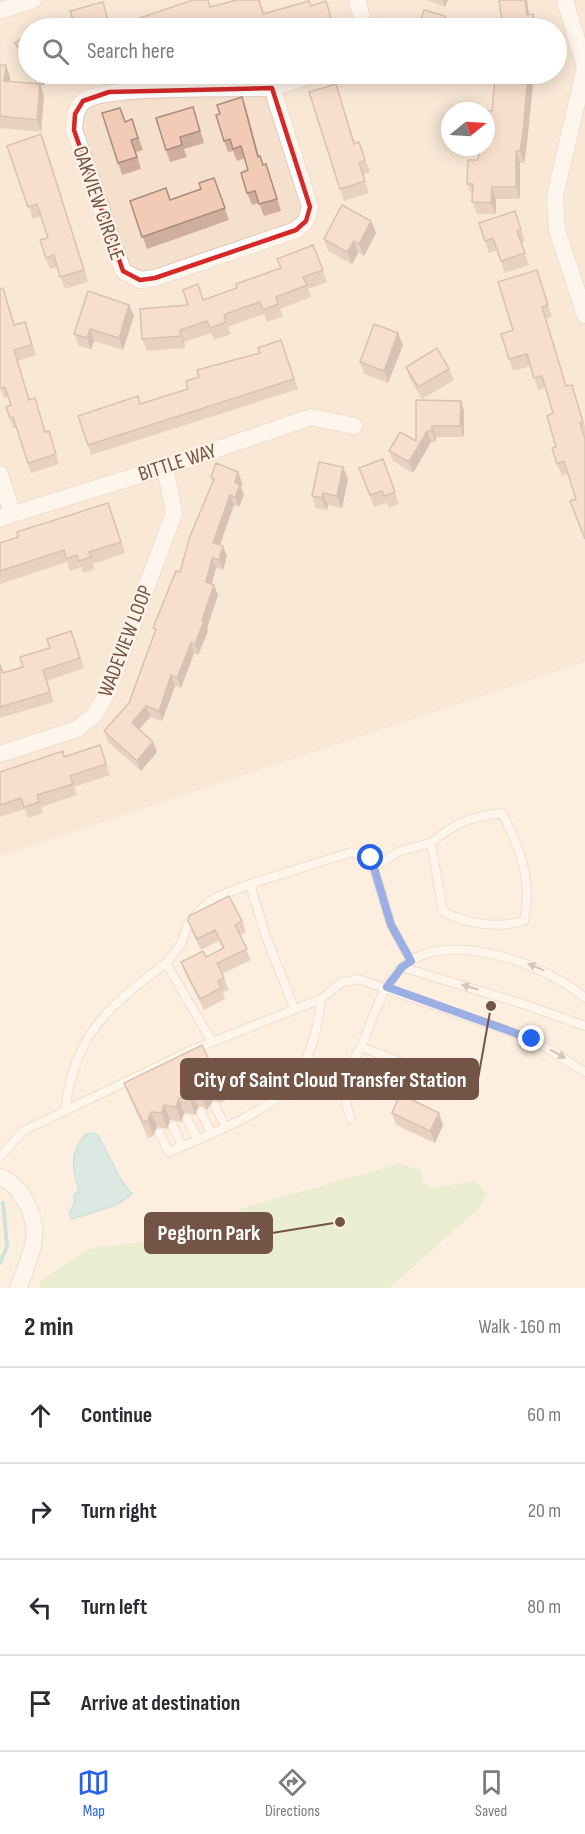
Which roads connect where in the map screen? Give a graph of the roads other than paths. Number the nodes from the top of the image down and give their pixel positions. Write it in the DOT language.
graph roads {
  1 [pos="33,0"];
  2 [pos="357,0"];
  3 [pos="565,0"];
  4 [pos="0,11"];
  5 [pos="363,18"];
  6 [pos="585,68"];
  7 [pos="284,84"];
  8 [pos="272,88"];
  9 [pos="585,315"];
  10 [pos="354,426"];
  11 [pos="165,467"];
  12 [pos="0,474"];
  13 [pos="6,515"];
  14 [pos="0,754"];
  15 [pos="431,843"];
  16 [pos="374,867"];
  17 [pos="250,884"];
  18 [pos="411,961"];
  19 [pos="166,963"];
  20 [pos="402,967"];
  21 [pos="387,987"];
  22 [pos="585,998"];
  23 [pos="321,999"];
  24 [pos="294,1008"];
  25 [pos="585,1026"];
  26 [pos="212,1042"];
  27 [pos="361,1047"];
  28 [pos="422,1070"];
  29 [pos="585,1072"];
  30 [pos="215,1106"];
  31 [pos="65,1111"];
  32 [pos="201,1112"];
  33 [pos="187,1119"];
  34 [pos="351,1119"];
  35 [pos="173,1126"];
  36 [pos="225,1126"];
  37 [pos="159,1132"];
  38 [pos="211,1133"];
  39 [pos="198,1139"];
  40 [pos="182,1146"];
  41 [pos="0,1157"];
  42 [pos="0,1177"];
  43 [pos="18,1288"];
  1 -- 4 [label="street"];
  2 -- 5 [label="street"];
  3 -- 6 [label="street"];
  6 -- 9 [label="street"];
  7 -- 8 [label="street, OAKVIEW CIRCLE"];
  8 -- 8 [label="street, OAKVIEW CIRCLE"];
  10 -- 11 [label="street, BITTLE WAY"];
  11 -- 13 [label="street, BITTLE WAY"];
  11 -- 14 [label="street, WADEVIEW LOOP"];
  12 -- 13 [label="street"];
  15 -- 15 [label="lane"];
  15 -- 16 [label="lane"];
  16 -- 17 [label="lane"];
  16 -- 18 [label="lane"];
  17 -- 19 [label="lane"];
  17 -- 24 [label="lane"];
  18 -- 20 [label="lane"];
  22 -- 18 [label="lane, one-way"];
  19 -- 26 [label="lane"];
  19 -- 31 [label="lane"];
  20 -- 21 [label="lane"];
  25 -- 20 [label="lane, one-way"];
  21 -- 23 [label="lane"];
  21 -- 27 [label="lane"];
  21 -- 29 [label="lane, one-way"];
  23 -- 24 [label="lane"];
  23 -- 36 [label="lane"];
  24 -- 26 [label="lane"];
  26 -- 31 [label="lane"];
  27 -- 28 [label="lane"];
  27 -- 34 [label="lane"];
  30 -- 36 [label="lane"];
  31 -- 41 [label="lane"];
  32 -- 38 [label="lane"];
  33 -- 39 [label="lane"];
  35 -- 40 [label="lane"];
  36 -- 38 [label="lane"];
  37 -- 40 [label="lane"];
  38 -- 39 [label="lane"];
  39 -- 40 [label="lane"];
  42 -- 43 [label="street"];
}
